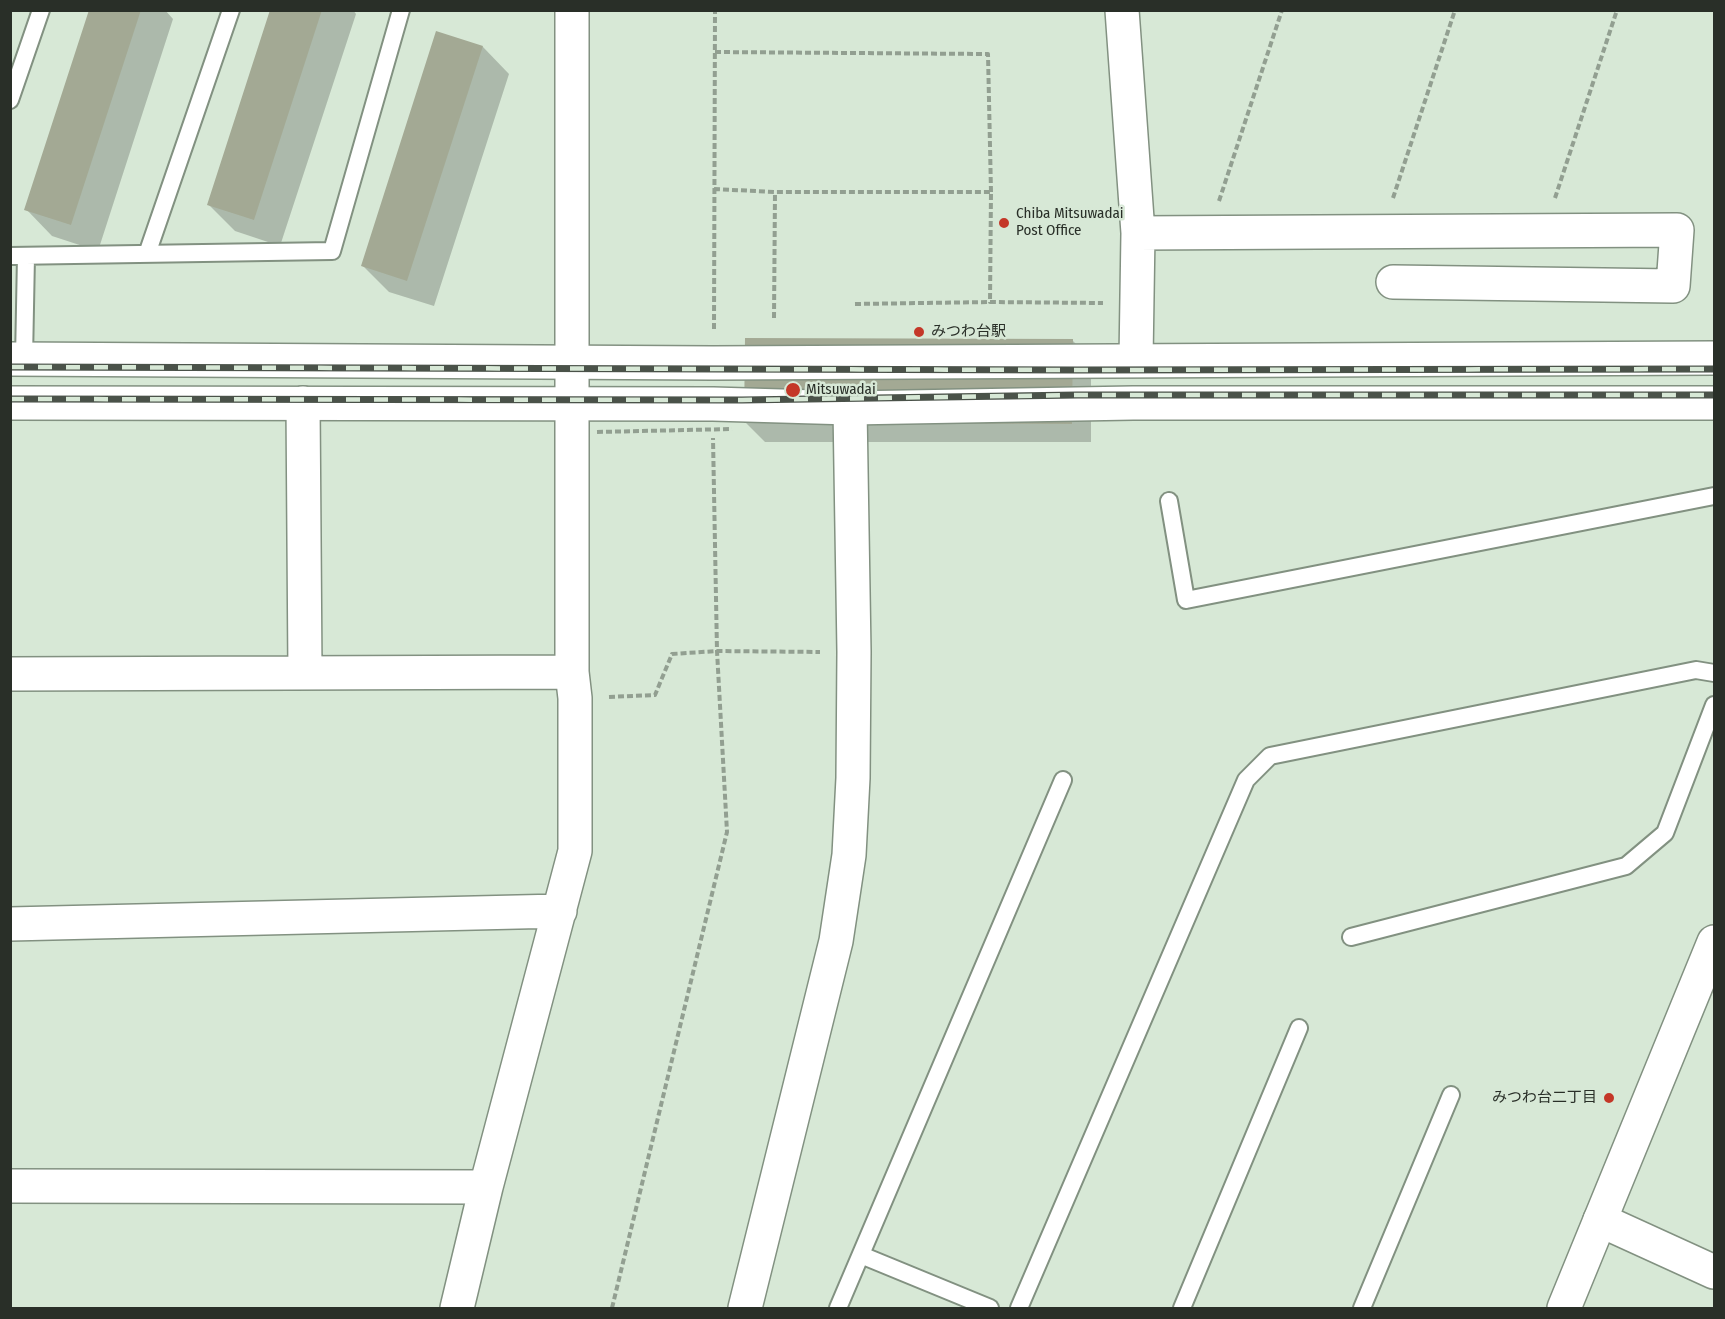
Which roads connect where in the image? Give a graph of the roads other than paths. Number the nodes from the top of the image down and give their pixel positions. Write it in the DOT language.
graph roads {
  1 [pos="41,10"];
  2 [pos="231,10"];
  3 [pos="401,10"];
  4 [pos="572,10"];
  5 [pos="1122,10"];
  6 [pos="10,100"];
  7 [pos="1138,233"];
  8 [pos="147,254"];
  9 [pos="18,256"];
  10 [pos="1393,282"];
  11 [pos="1714,358"];
  12 [pos="17,359"];
  13 [pos="1136,360"];
  14 [pos="572,361"];
  15 [pos="10,403"];
  16 [pos="303,403"];
  17 [pos="1714,403"];
  18 [pos="572,404"];
  19 [pos="850,408"];
  20 [pos="1714,496"];
  21 [pos="1168,501"];
  22 [pos="304,673"];
  23 [pos="1714,673"];
  24 [pos="10,674"];
  25 [pos="573,685"];
  26 [pos="1714,705"];
  27 [pos="1063,780"];
  28 [pos="560,912"];
  29 [pos="10,924"];
  30 [pos="1351,937"];
  31 [pos="1714,942"];
  32 [pos="1299,1028"];
  33 [pos="1451,1095"];
  34 [pos="10,1186"];
  35 [pos="486,1187"];
  36 [pos="1600,1220"];
  37 [pos="861,1255"];
  38 [pos="1714,1272"];
  39 [pos="457,1308"];
  40 [pos="745,1308"];
  41 [pos="838,1308"];
  42 [pos="990,1308"];
  43 [pos="1019,1308"];
  44 [pos="1182,1308"];
  45 [pos="1362,1308"];
  46 [pos="1564,1308"];
  1 -- 6 [label="lane"];
  2 -- 8 [label="lane"];
  3 -- 8 [label="lane"];
  4 -- 14 [label="street"];
  5 -- 7 [label="street"];
  7 -- 10 [label="street"];
  7 -- 13 [label="street"];
  8 -- 9 [label="lane"];
  9 -- 12 [label="lane"];
  11 -- 13 [label="street"];
  12 -- 14 [label="street"];
  13 -- 14 [label="street"];
  14 -- 18 [label="street"];
  15 -- 16 [label="street"];
  16 -- 18 [label="street"];
  16 -- 22 [label="street"];
  17 -- 19 [label="street"];
  18 -- 19 [label="street"];
  18 -- 25 [label="street"];
  19 -- 40 [label="street"];
  20 -- 21 [label="lane"];
  22 -- 24 [label="street"];
  22 -- 25 [label="street"];
  23 -- 43 [label="lane"];
  25 -- 28 [label="street"];
  26 -- 30 [label="lane"];
  27 -- 37 [label="lane"];
  28 -- 29 [label="street"];
  28 -- 35 [label="street"];
  31 -- 36 [label="street"];
  32 -- 44 [label="lane"];
  33 -- 45 [label="lane"];
  34 -- 35 [label="street"];
  35 -- 39 [label="street"];
  36 -- 38 [label="street"];
  36 -- 46 [label="street"];
  37 -- 41 [label="lane"];
  37 -- 42 [label="lane"];
}
